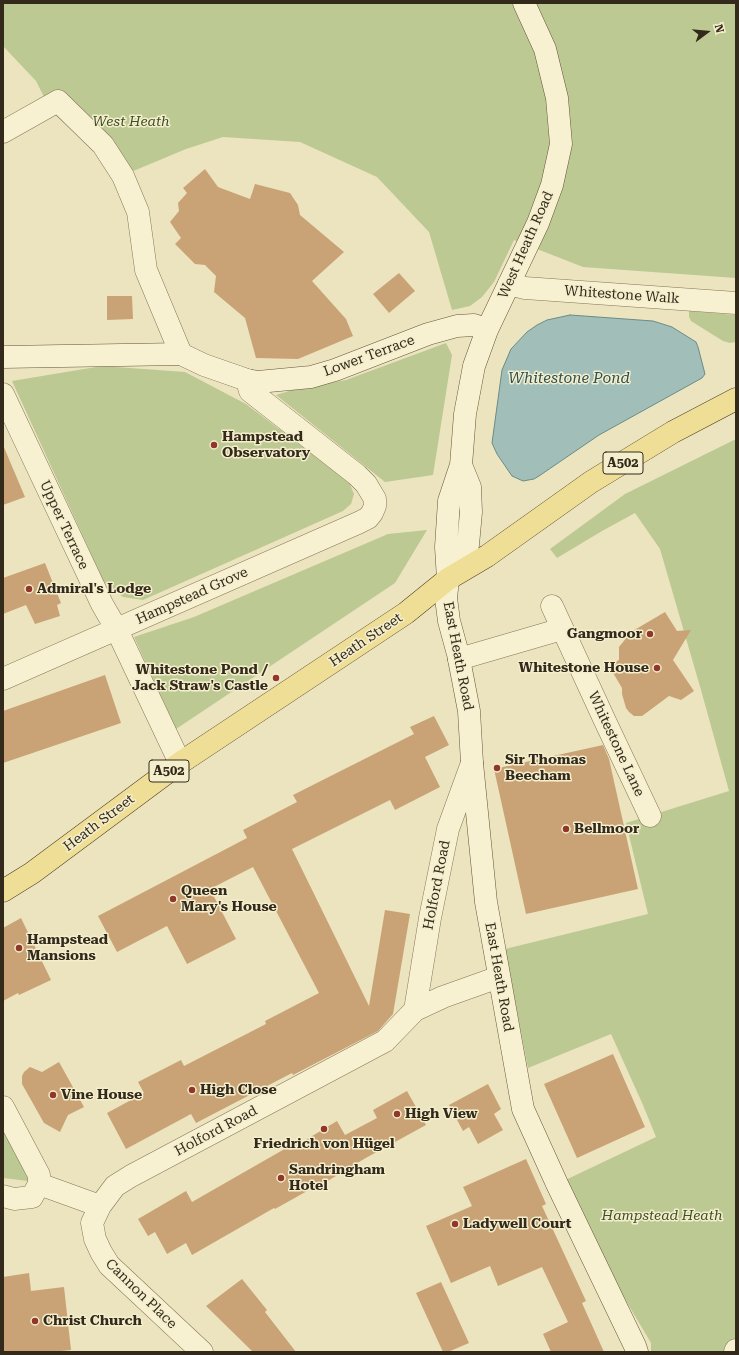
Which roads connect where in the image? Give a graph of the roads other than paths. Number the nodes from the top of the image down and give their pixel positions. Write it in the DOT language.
graph roads {
  1 [pos="524,3"];
  2 [pos="3,132"];
  3 [pos="509,284"];
  4 [pos="736,303"];
  5 [pos="487,330"];
  6 [pos="181,354"];
  7 [pos="3,357"];
  8 [pos="247,380"];
  9 [pos="3,394"];
  10 [pos="736,399"];
  11 [pos="448,579"];
  12 [pos="552,606"];
  13 [pos="562,628"];
  14 [pos="117,630"];
  15 [pos="459,659"];
  16 [pos="3,679"];
  17 [pos="180,763"];
  18 [pos="472,763"];
  19 [pos="650,816"];
  20 [pos="3,891"];
  21 [pos="499,977"];
  22 [pos="415,1010"];
  23 [pos="3,1107"];
  24 [pos="39,1184"];
  25 [pos="3,1196"];
  26 [pos="100,1206"];
  27 [pos="202,1352"];
  28 [pos="637,1352"];
  1 -- 3 [label="street, West Heath Road"];
  2 -- 6 [label="street"];
  3 -- 4 [label="street, Whitestone Walk"];
  3 -- 5 [label="street, West Heath Road"];
  5 -- 8 [label="street, Lower Terrace"];
  5 -- 11 [label="street, West Heath Road"];
  6 -- 7 [label="street, Lower Terrace"];
  6 -- 8 [label="street, Lower Terrace"];
  8 -- 14 [label="street, Hampstead Grove"];
  9 -- 14 [label="street, Upper Terrace"];
  10 -- 11 [label="main road, Heath Street / A502"];
  11 -- 15 [label="street, East Heath Road"];
  11 -- 17 [label="main road, Heath Street / A502"];
  12 -- 13 [label="street, Whitestone Lane"];
  13 -- 15 [label="street"];
  13 -- 19 [label="street, Whitestone Lane"];
  14 -- 16 [label="street, Hampstead Grove"];
  14 -- 17 [label="street, Upper Terrace"];
  15 -- 18 [label="street, East Heath Road"];
  17 -- 20 [label="main road, Heath Street / A502"];
  18 -- 21 [label="street, East Heath Road"];
  18 -- 22 [label="street, Holford Road"];
  21 -- 22 [label="street, Holford Road"];
  21 -- 28 [label="street, East Heath Road"];
  22 -- 26 [label="street, Holford Road"];
  23 -- 24 [label="street"];
  24 -- 25 [label="street"];
  24 -- 26 [label="street"];
  26 -- 27 [label="street, Cannon Place"];
}
